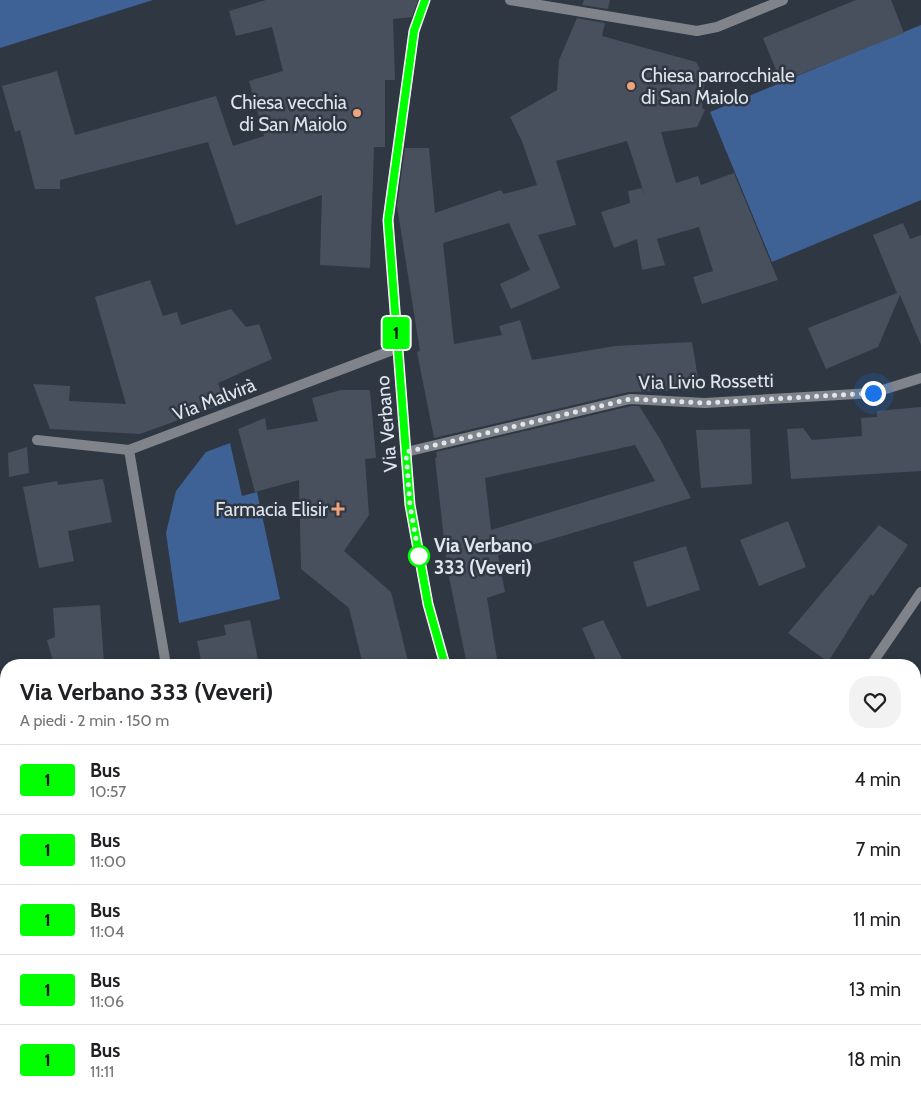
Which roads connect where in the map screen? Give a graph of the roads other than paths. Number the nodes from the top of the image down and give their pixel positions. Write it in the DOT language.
graph roads {
  1 [pos="425,0"];
  2 [pos="510,0"];
  3 [pos="784,0"];
  4 [pos="398,348"];
  5 [pos="921,378"];
  6 [pos="37,440"];
  7 [pos="129,450"];
  8 [pos="406,452"];
  9 [pos="921,592"];
  10 [pos="165,659"];
  11 [pos="443,659"];
  12 [pos="876,659"];
  1 -- 4 [label="street, Via Verbano"];
  2 -- 3 [label="street"];
  4 -- 7 [label="street, Via Malvirà"];
  4 -- 8 [label="street, Via Verbano"];
  5 -- 8 [label="street, Via Livio Rossetti"];
  6 -- 7 [label="street, Via Malvirà"];
  7 -- 10 [label="street"];
  8 -- 11 [label="street, Via Verbano"];
  9 -- 12 [label="street"];
}
